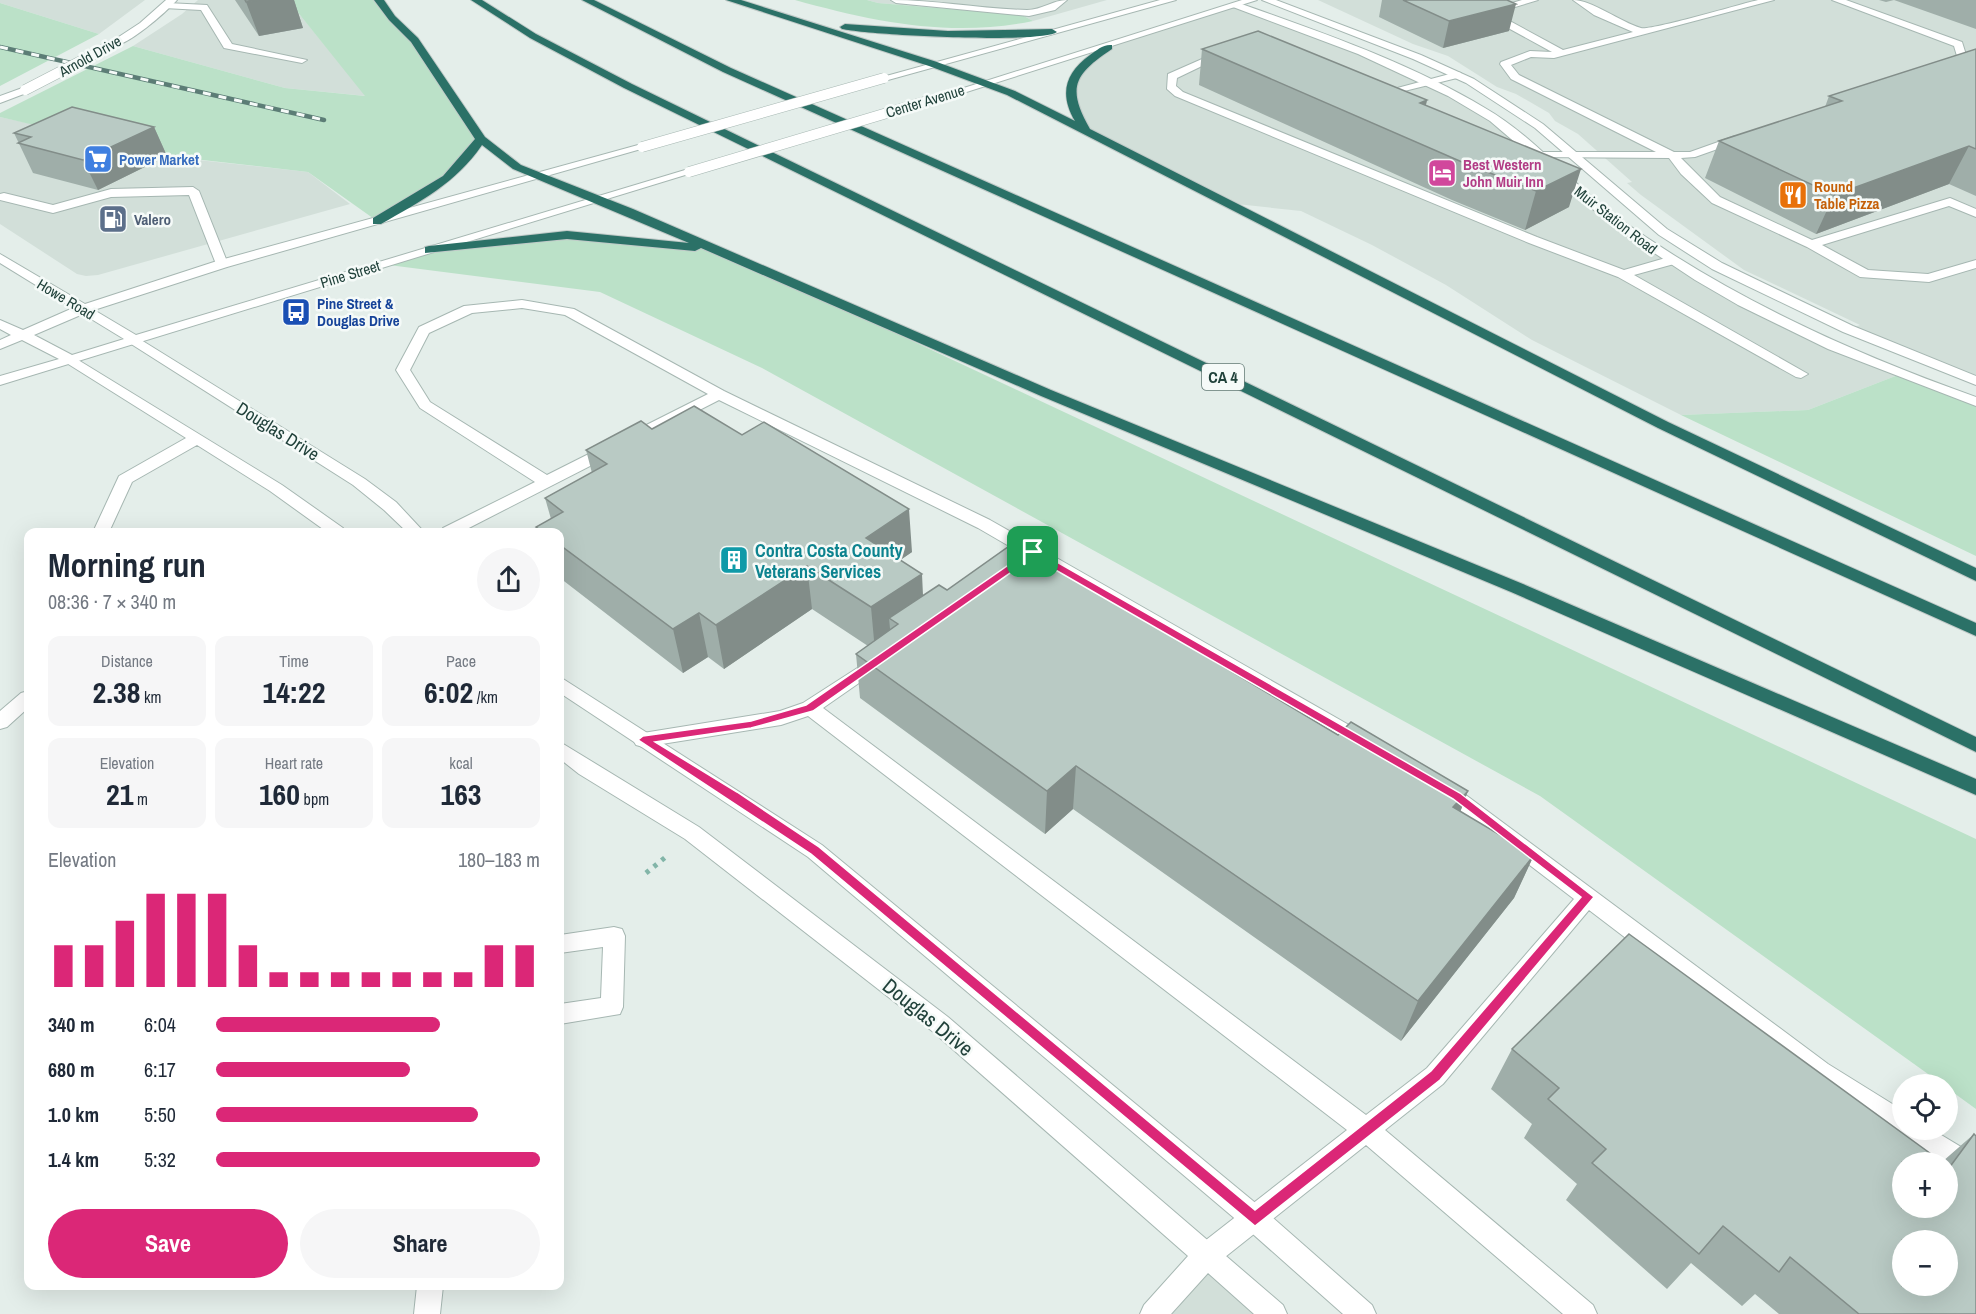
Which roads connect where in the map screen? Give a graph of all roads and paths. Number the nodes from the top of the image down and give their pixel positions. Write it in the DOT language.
graph roads {
  1 [pos="379,0"];
  2 [pos="476,0"];
  3 [pos="588,0"];
  4 [pos="731,0"];
  5 [pos="896,0"];
  6 [pos="1062,0"];
  7 [pos="1171,0"];
  8 [pos="1220,0"];
  9 [pos="1252,0"];
  10 [pos="1267,0"];
  11 [pos="1462,0"];
  12 [pos="1533,0"];
  13 [pos="1578,0"];
  14 [pos="1769,0"];
  15 [pos="1838,0"];
  16 [pos="170,3"];
  17 [pos="1236,5"];
  18 [pos="1486,12"];
  19 [pos="808,23"];
  20 [pos="1052,32"];
  21 [pos="1642,32"];
  22 [pos="1108,47"];
  23 [pos="1233,50"];
  24 [pos="1561,53"];
  25 [pos="302,60"];
  26 [pos="933,64"];
  27 [pos="1931,69"];
  28 [pos="1457,75"];
  29 [pos="987,83"];
  30 [pos="1430,83"];
  31 [pos="0,100"];
  32 [pos="1400,103"];
  33 [pos="1085,129"];
  34 [pos="1755,132"];
  35 [pos="481,139"];
  36 [pos="1537,155"];
  37 [pos="1576,155"];
  38 [pos="1672,155"];
  39 [pos="538,177"];
  40 [pos="1,196"];
  41 [pos="597,200"];
  42 [pos="1976,213"];
  43 [pos="377,221"];
  44 [pos="1811,244"];
  45 [pos="429,250"];
  46 [pos="718,250"];
  47 [pos="0,258"];
  48 [pos="1669,261"];
  49 [pos="222,264"];
  50 [pos="1976,264"];
  51 [pos="1623,274"];
  52 [pos="83,309"];
  53 [pos="0,324"];
  54 [pos="21,335"];
  55 [pos="133,339"];
  56 [pos="0,345"];
  57 [pos="70,359"];
  58 [pos="1802,374"];
  59 [pos="0,381"];
  60 [pos="1976,381"];
  61 [pos="719,394"];
  62 [pos="1976,402"];
  63 [pos="198,438"];
  64 [pos="547,482"];
  65 [pos="103,528"];
  66 [pos="331,528"];
  67 [pos="412,528"];
  68 [pos="457,528"];
  69 [pos="1033,552"];
  70 [pos="1016,564"];
  71 [pos="1976,575"];
  72 [pos="1976,630"];
  73 [pos="896,648"];
  74 [pos="564,687"];
  75 [pos="24,701"];
  76 [pos="810,708"];
  77 [pos="0,722"];
  78 [pos="643,740"];
  79 [pos="1976,745"];
  80 [pos="1375,749"];
  81 [pos="564,752"];
  82 [pos="1426,778"];
  83 [pos="1976,786"];
  84 [pos="667,855"];
  85 [pos="646,873"];
  86 [pos="1588,897"];
  87 [pos="564,943"];
  88 [pos="564,1013"];
  89 [pos="1892,1117"];
  90 [pos="1366,1130"];
  91 [pos="1928,1140"];
  92 [pos="1976,1170"];
  93 [pos="1255,1219"];
  94 [pos="1206,1256"];
  95 [pos="430,1290"];
  96 [pos="427,1314"];
  97 [pos="1153,1314"];
  98 [pos="1274,1314"];
  99 [pos="1363,1314"];
  100 [pos="1584,1314"];
  1 -- 35 [label="highway"];
  2 -- 79 [label="highway, CA 4"];
  3 -- 72 [label="highway"];
  4 -- 19 [label="highway"];
  5 -- 6 [label="street"];
  7 -- 20 [label="street, Center Avenue"];
  8 -- 17 [label="street, Muir Station Road"];
  9 -- 17 [label="street, Center Avenue"];
  10 -- 28 [label="street, Muir Station Road"];
  11 -- 18 [label="street"];
  12 -- 18 [label="street"];
  13 -- 21 [label="street"];
  14 -- 21 [label="street"];
  15 -- 27 [label="street"];
  16 -- 25 [label="street"];
  16 -- 31 [label="street, Arnold Drive, bridge"];
  17 -- 22 [label="street, Center Avenue"];
  17 -- 30 [label="street, Muir Station Road"];
  18 -- 24 [label="street"];
  19 -- 20 [label="highway"];
  19 -- 26 [label="highway"];
  20 -- 26 [label="street, Center Avenue"];
  21 -- 24 [label="street"];
  22 -- 29 [label="street, Center Avenue"];
  22 -- 33 [label="highway"];
  23 -- 51 [label="street"];
  24 -- 38 [label="street"];
  26 -- 29 [label="highway"];
  26 -- 39 [label="street, Center Avenue, bridge"];
  28 -- 30 [label="street"];
  28 -- 37 [label="street, Muir Station Road"];
  29 -- 33 [label="highway"];
  29 -- 41 [label="street, Center Avenue, bridge"];
  30 -- 32 [label="street"];
  30 -- 36 [label="street, Muir Station Road"];
  33 -- 71 [label="highway"];
  34 -- 38 [label="street"];
  35 -- 39 [label="highway"];
  35 -- 43 [label="highway"];
  36 -- 37 [label="street"];
  36 -- 48 [label="street, Muir Station Road"];
  37 -- 38 [label="street"];
  37 -- 60 [label="street, Muir Station Road"];
  38 -- 44 [label="street"];
  39 -- 41 [label="highway"];
  39 -- 43 [label="street"];
  40 -- 49 [label="street"];
  41 -- 45 [label="street, Pine Street"];
  41 -- 46 [label="highway"];
  42 -- 44 [label="street"];
  43 -- 49 [label="street"];
  44 -- 50 [label="street"];
  45 -- 46 [label="highway"];
  45 -- 55 [label="street, Pine Street"];
  46 -- 83 [label="highway"];
  47 -- 52 [label="street, Howe Road"];
  48 -- 51 [label="street"];
  48 -- 62 [label="street, Muir Station Road"];
  49 -- 52 [label="street"];
  51 -- 58 [label="street"];
  52 -- 54 [label="street"];
  52 -- 55 [label="street, Howe Road"];
  53 -- 54 [label="street"];
  54 -- 56 [label="street"];
  54 -- 57 [label="street"];
  55 -- 57 [label="street, Pine Street"];
  55 -- 67 [label="street, Douglas Drive"];
  57 -- 59 [label="street, Pine Street"];
  57 -- 63 [label="street"];
  61 -- 64 [label="street"];
  61 -- 64 [label="street"];
  61 -- 69 [label="street"];
  63 -- 65 [label="street"];
  63 -- 66 [label="street"];
  64 -- 68 [label="street"];
  69 -- 70 [label="street"];
  69 -- 80 [label="street"];
  73 -- 76 [label="street"];
  74 -- 78 [label="street"];
  75 -- 77 [label="street"];
  76 -- 78 [label="street"];
  76 -- 90 [label="street"];
  78 -- 93 [label="street"];
  81 -- 94 [label="street, Douglas Drive"];
  82 -- 86 [label="street"];
  84 -- 85 [label="path"];
  86 -- 89 [label="street"];
  86 -- 90 [label="street"];
  87 -- 88 [label="street"];
  90 -- 93 [label="street"];
  90 -- 100 [label="street"];
  91 -- 92 [label="street"];
  93 -- 94 [label="street"];
  93 -- 99 [label="street"];
  94 -- 97 [label="street"];
  94 -- 98 [label="street, Douglas Drive"];
  95 -- 96 [label="street"];
}
